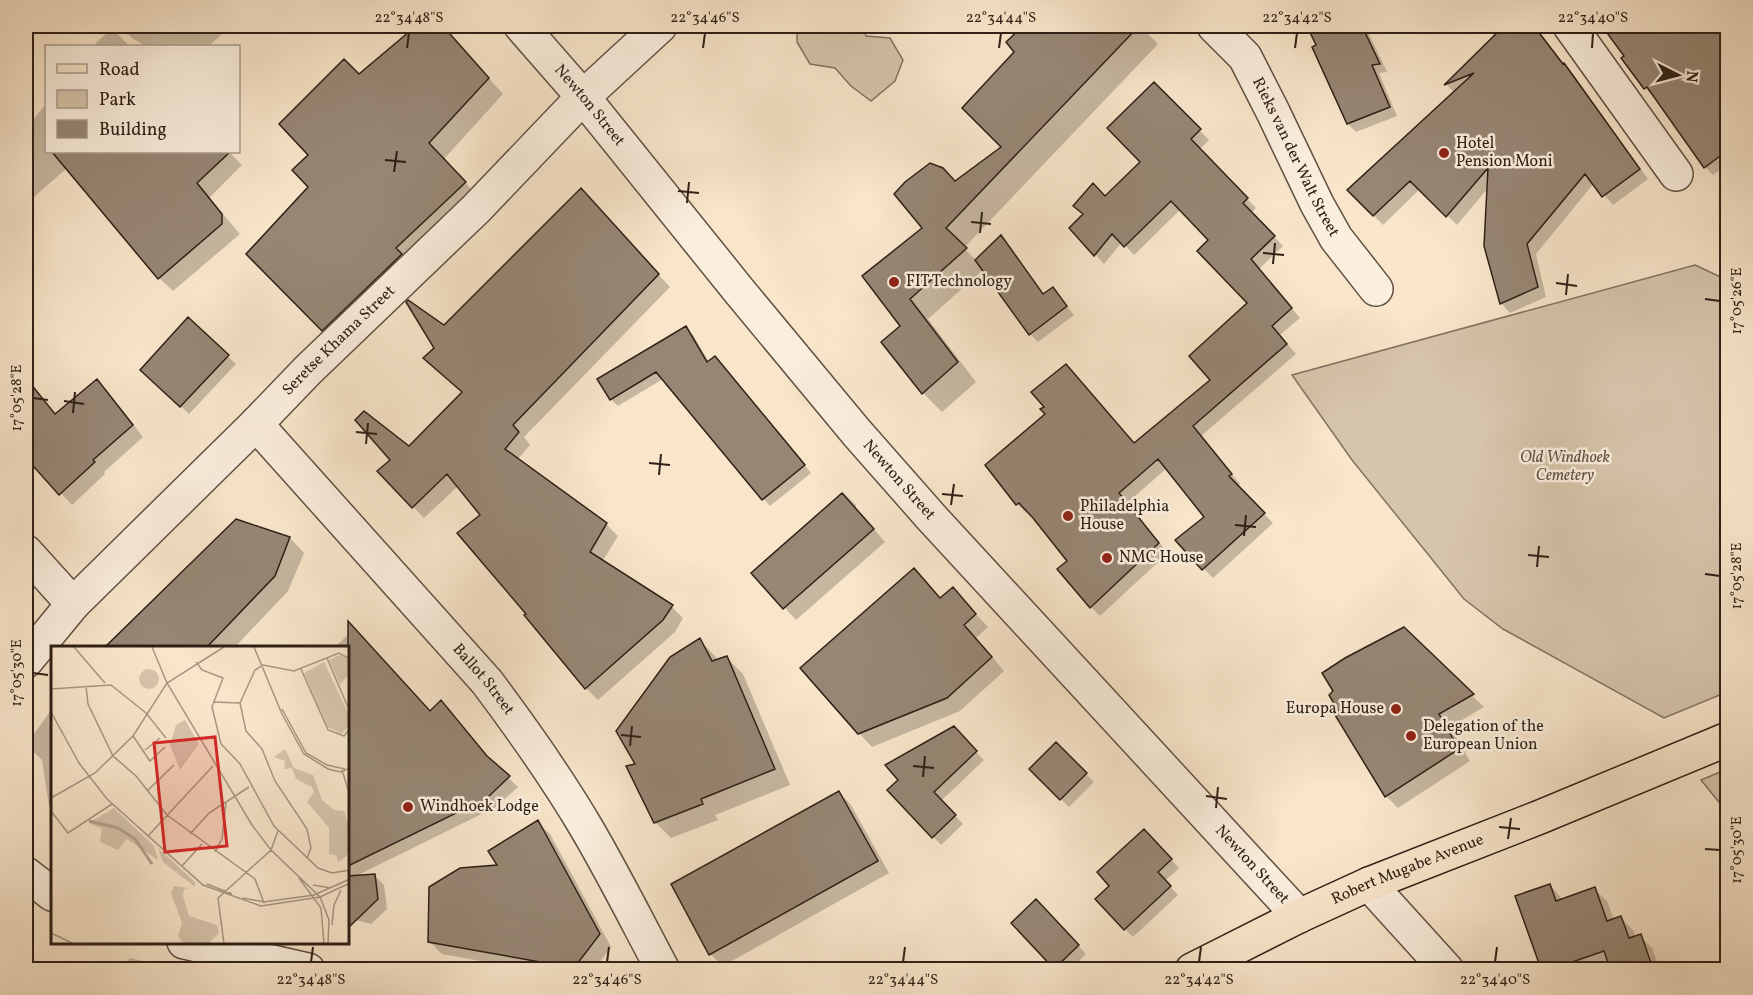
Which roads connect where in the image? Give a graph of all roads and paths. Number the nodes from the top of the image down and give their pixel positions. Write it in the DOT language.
graph roads {
  1 [pos="521,26"];
  2 [pos="660,26"];
  3 [pos="1214,26"];
  4 [pos="1570,26"];
  5 [pos="583,97"];
  6 [pos="1676,174"];
  7 [pos="1376,289"];
  8 [pos="256,424"];
  9 [pos="26,552"];
  10 [pos="73,604"];
  11 [pos="26,661"];
  12 [pos="1728,739"];
  13 [pos="26,874"];
  14 [pos="1369,884"];
  15 [pos="51,893"];
  16 [pos="1299,916"];
  17 [pos="193,944"];
  18 [pos="308,969"];
  19 [pos="663,969"];
  20 [pos="1192,969"];
  21 [pos="1447,969"];
  1 -- 5 [label="street, Newton Street"];
  2 -- 5 [label="street, Seretse Khama Street"];
  3 -- 7 [label="street, Rieks van der Walt Street"];
  4 -- 6 [label="street"];
  5 -- 8 [label="street, Seretse Khama Street"];
  5 -- 16 [label="street, Newton Street"];
  8 -- 10 [label="street, Seretse Khama Street"];
  8 -- 19 [label="street, Ballot Street"];
  9 -- 10 [label="street"];
  10 -- 11 [label="street, Seretse Khama Street"];
  12 -- 14 [label="main road, Robert Mugabe Avenue"];
  13 -- 15 [label="street"];
  14 -- 16 [label="main road, Robert Mugabe Avenue"];
  14 -- 21 [label="street"];
  16 -- 20 [label="main road, Robert Mugabe Avenue"];
  17 -- 18 [label="street"];
}
